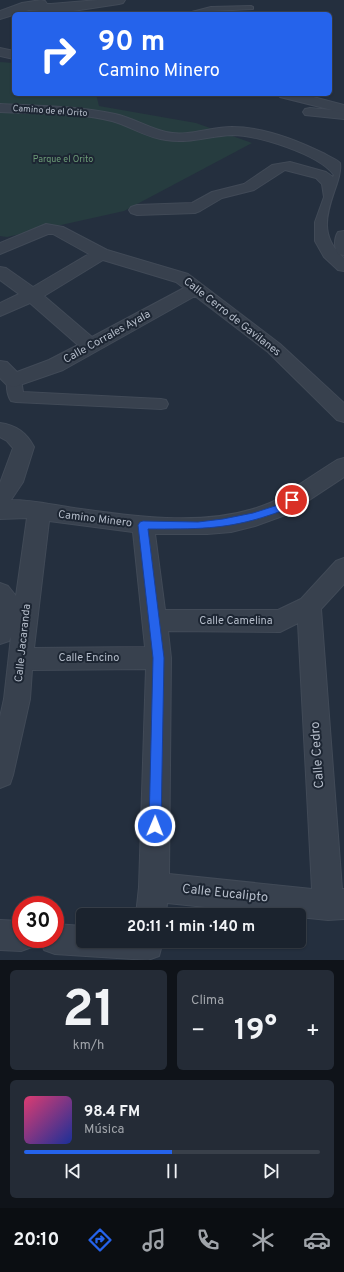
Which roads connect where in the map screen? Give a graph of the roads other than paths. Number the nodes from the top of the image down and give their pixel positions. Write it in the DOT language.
graph roads {
  1 [pos="64,0"];
  2 [pos="119,0"];
  3 [pos="26,6"];
  4 [pos="251,8"];
  5 [pos="196,12"];
  6 [pos="0,15"];
  7 [pos="0,52"];
  8 [pos="12,55"];
  9 [pos="293,96"];
  10 [pos="0,108"];
  11 [pos="344,109"];
  12 [pos="310,112"];
  13 [pos="344,115"];
  14 [pos="332,197"];
  15 [pos="137,210"];
  16 [pos="344,236"];
  17 [pos="0,249"];
  18 [pos="344,250"];
  19 [pos="101,254"];
  20 [pos="344,266"];
  21 [pos="0,272"];
  22 [pos="197,288"];
  23 [pos="32,295"];
  24 [pos="0,310"];
  25 [pos="91,346"];
  26 [pos="0,367"];
  27 [pos="14,380"];
  28 [pos="161,404"];
  29 [pos="344,415"];
  30 [pos="0,430"];
  31 [pos="344,466"];
  32 [pos="0,500"];
  33 [pos="0,510"];
  34 [pos="39,510"];
  35 [pos="143,525"];
  36 [pos="344,568"];
  37 [pos="0,593"];
  38 [pos="309,606"];
  39 [pos="155,620"];
  40 [pos="0,633"];
  41 [pos="158,658"];
  42 [pos="20,659"];
  43 [pos="0,775"];
  44 [pos="154,886"];
  45 [pos="336,904"];
  46 [pos="152,908"];
  47 [pos="0,935"];
  48 [pos="12,936"];
  49 [pos="64,939"];
  50 [pos="76,940"];
  1 -- 3 [label="street"];
  2 -- 3 [label="street"];
  3 -- 6 [label="street"];
  4 -- 5 [label="lane"];
  7 -- 8 [label="street"];
  9 -- 11 [label="street"];
  10 -- 14 [label="street, Camino de el Orito"];
  12 -- 13 [label="street"];
  14 -- 15 [label="street"];
  14 -- 20 [label="street, Camino de el Orito"];
  16 -- 18 [label="street"];
  17 -- 19 [label="street, Calle Cerro de Gavilanes"];
  19 -- 22 [label="street, Calle Cerro de Gavilanes"];
  19 -- 23 [label="street"];
  21 -- 23 [label="street"];
  22 -- 25 [label="street, Calle Corrales Ayala"];
  22 -- 29 [label="street, Calle Cerro de Gavilanes"];
  23 -- 24 [label="street"];
  23 -- 25 [label="street"];
  25 -- 27 [label="street, Calle Corrales Ayala"];
  26 -- 27 [label="street"];
  27 -- 28 [label="street"];
  30 -- 32 [label="street"];
  31 -- 35 [label="street, Camino Minero"];
  33 -- 34 [label="street, Camino Minero"];
  34 -- 35 [label="street, Camino Minero"];
  34 -- 42 [label="street, Calle Jacaranda"];
  35 -- 39 [label="street"];
  36 -- 38 [label="street, Calle Camelina"];
  37 -- 40 [label="street, Calle Jacaranda"];
  38 -- 39 [label="street, Calle Camelina"];
  38 -- 45 [label="street, Calle Cedro"];
  39 -- 41 [label="street"];
  41 -- 42 [label="street, Calle Encino"];
  41 -- 44 [label="street"];
  42 -- 43 [label="street, Calle Jacaranda"];
  44 -- 45 [label="street, Calle Eucalipto"];
  44 -- 46 [label="street"];
  47 -- 48 [label="street"];
  49 -- 50 [label="street"];
}
